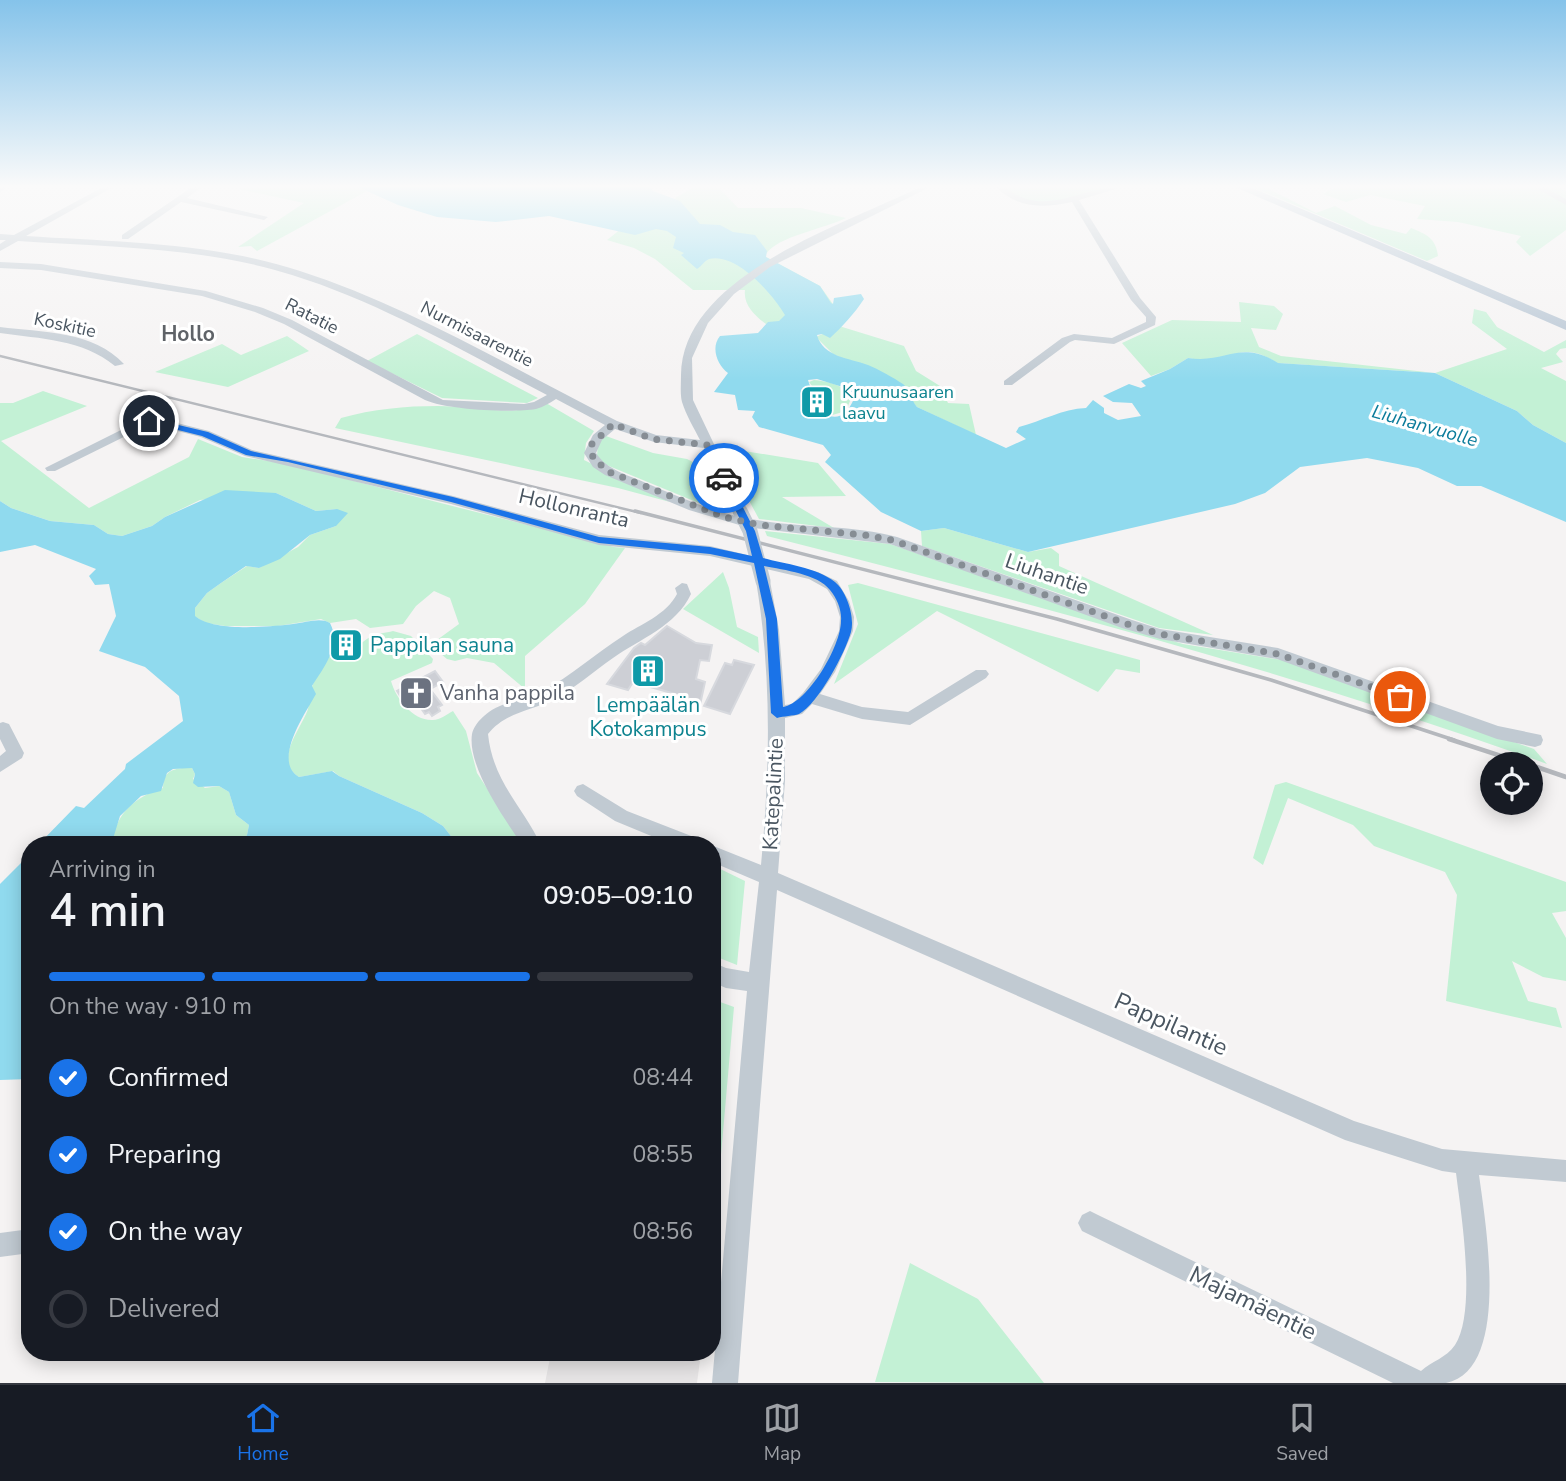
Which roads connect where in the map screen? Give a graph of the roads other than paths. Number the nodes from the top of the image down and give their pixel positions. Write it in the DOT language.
graph roads {
  1 [pos="189,252"];
  2 [pos="251,252"];
  3 [pos="792,252"];
  4 [pos="1106,252"];
  5 [pos="1392,252"];
  6 [pos="242,260"];
  7 [pos="0,265"];
  8 [pos="1566,326"];
  9 [pos="0,330"];
  10 [pos="118,364"];
  11 [pos="1008,383"];
  12 [pos="556,395"];
  13 [pos="613,424"];
  14 [pos="706,440"];
  15 [pos="51,468"];
  16 [pos="682,588"];
  17 [pos="981,674"];
  18 [pos="810,697"];
  19 [pos="777,713"];
  20 [pos="3,729"];
  21 [pos="1535,740"];
  22 [pos="0,765"];
  23 [pos="583,791"];
  24 [pos="527,836"];
  25 [pos="671,836"];
  26 [pos="721,857"];
  27 [pos="769,876"];
  28 [pos="721,976"];
  29 [pos="758,983"];
  30 [pos="1466,1164"];
  31 [pos="1566,1171"];
  32 [pos="1090,1223"];
  33 [pos="21,1242"];
  34 [pos="0,1245"];
  35 [pos="725,1383"];
  36 [pos="1415,1383"];
  37 [pos="1428,1383"];
  1 -- 6 [label="street, Nurmisaarentie"];
  2 -- 6 [label="street"];
  3 -- 14 [label="street, Katepalintie"];
  4 -- 11 [label="street"];
  5 -- 8 [label="main road"];
  6 -- 12 [label="street, Nurmisaarentie"];
  7 -- 12 [label="street, Ratatie"];
  9 -- 10 [label="street, Koskitie"];
  12 -- 13 [label="street, Nurmisaarentie"];
  13 -- 14 [label="street, Nurmisaarentie"];
  13 -- 21 [label="street, Liuhantie"];
  14 -- 19 [label="street, Katepalintie, bridge"];
  15 -- 18 [label="street, Hollonranta"];
  16 -- 24 [label="street"];
  17 -- 18 [label="street"];
  18 -- 19 [label="street"];
  19 -- 27 [label="street, Katepalintie"];
  20 -- 22 [label="street"];
  23 -- 25 [label="street"];
  26 -- 27 [label="street, Pappilantie"];
  27 -- 29 [label="street, Katepalintie"];
  27 -- 30 [label="street, Pappilantie"];
  28 -- 29 [label="street"];
  29 -- 35 [label="street, Katepalintie"];
  30 -- 31 [label="street, Pappilantie"];
  30 -- 37 [label="street"];
  32 -- 36 [label="street, Majamäentie"];
  33 -- 34 [label="street"];
}
